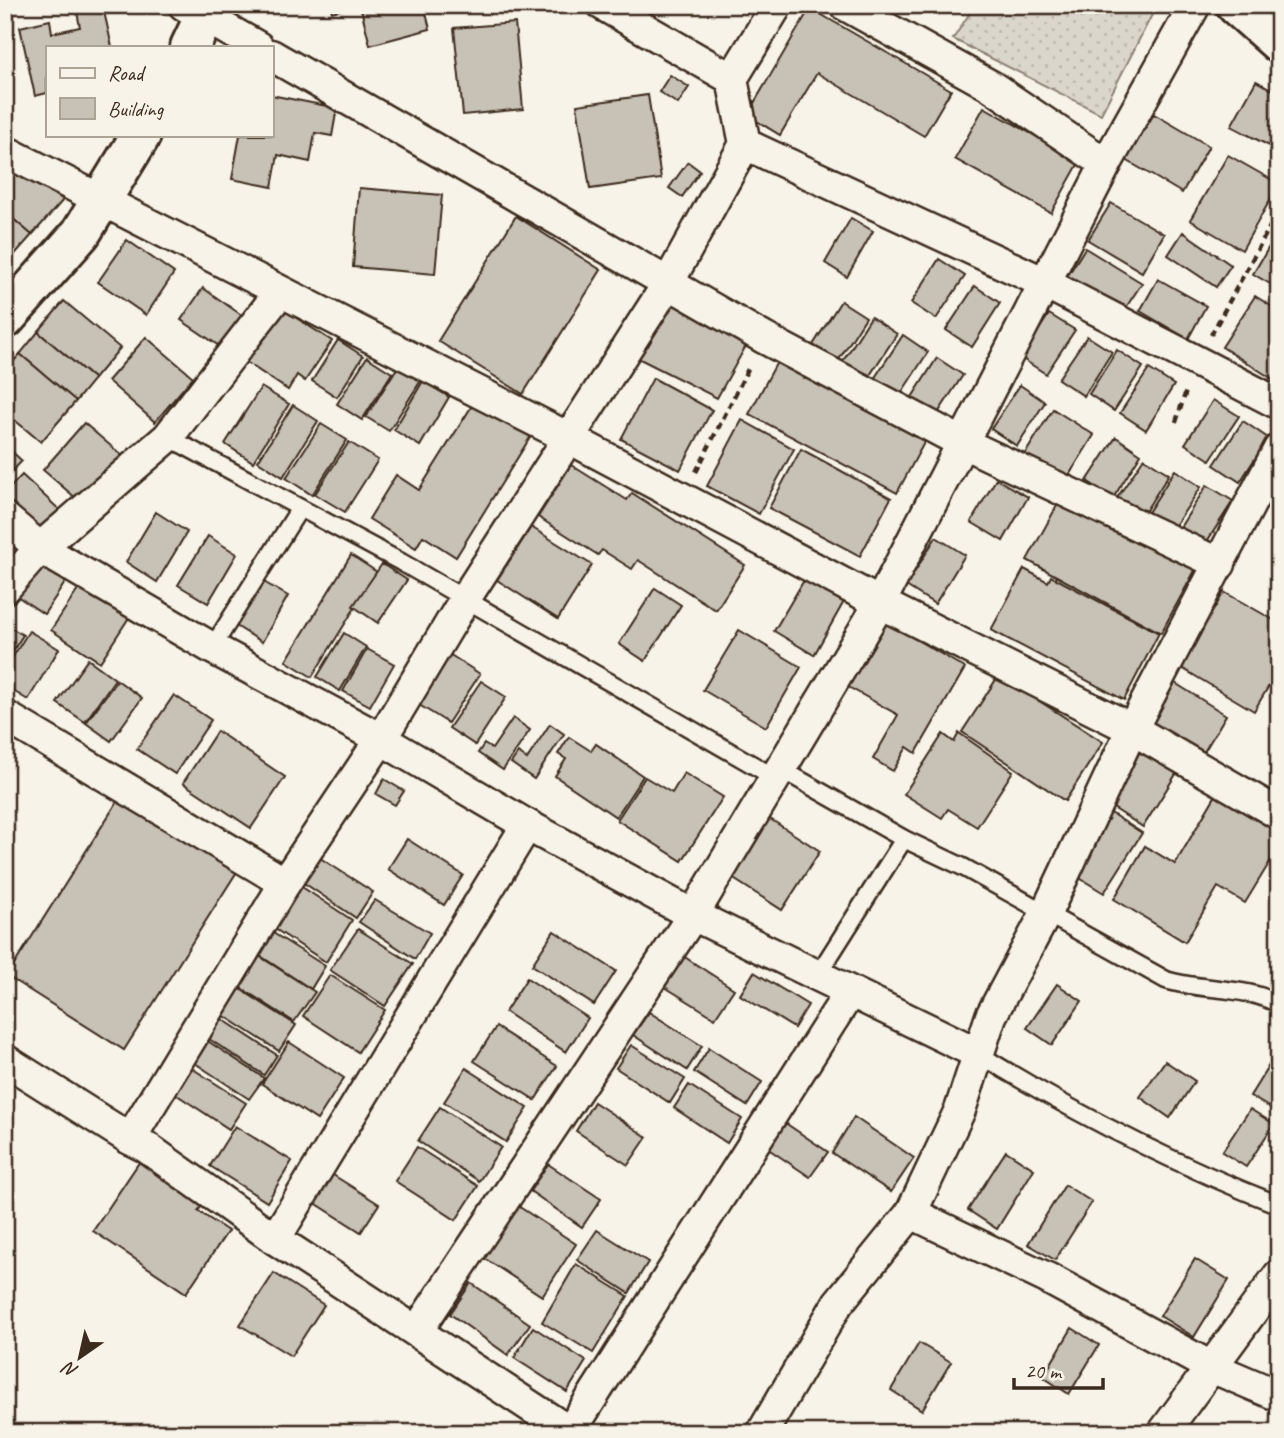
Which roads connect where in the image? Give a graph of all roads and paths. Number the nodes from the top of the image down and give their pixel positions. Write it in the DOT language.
graph roads {
  1 [pos="603,5"];
  2 [pos="777,5"];
  3 [pos="845,5"];
  4 [pos="1195,5"];
  5 [pos="1236,5"];
  6 [pos="198,19"];
  7 [pos="1279,43"];
  8 [pos="256,46"];
  9 [pos="273,56"];
  10 [pos="732,79"];
  11 [pos="140,136"];
  12 [pos="745,144"];
  13 [pos="5,151"];
  14 [pos="1105,164"];
  15 [pos="102,199"];
  16 [pos="1279,210"];
  17 [pos="1045,283"];
  18 [pos="667,285"];
  19 [pos="280,292"];
  20 [pos="5,319"];
  21 [pos="764,338"];
  22 [pos="1197,361"];
  23 [pos="1279,404"];
  24 [pos="1176,422"];
  25 [pos="167,437"];
  26 [pos="569,438"];
  27 [pos="961,442"];
  28 [pos="1279,449"];
  29 [pos="683,498"];
  30 [pos="300,508"];
  31 [pos="5,518"];
  32 [pos="40,548"];
  33 [pos="1220,564"];
  34 [pos="5,588"];
  35 [pos="465,599"];
  36 [pos="880,603"];
  37 [pos="212,648"];
  38 [pos="5,716"];
  39 [pos="1132,729"];
  40 [pos="381,739"];
  41 [pos="776,772"];
  42 [pos="1279,814"];
  43 [pos="527,825"];
  44 [pos="904,839"];
  45 [pos="285,883"];
  46 [pos="1046,913"];
  47 [pos="693,915"];
  48 [pos="817,975"];
  49 [pos="850,992"];
  50 [pos="1279,1005"];
  51 [pos="977,1053"];
  52 [pos="5,1060"];
  53 [pos="130,1139"];
  54 [pos="1279,1205"];
  55 [pos="911,1213"];
  56 [pos="275,1239"];
  57 [pos="1279,1275"];
  58 [pos="417,1331"];
  59 [pos="1211,1367"];
  60 [pos="1279,1396"];
  61 [pos="571,1432"];
  62 [pos="762,1433"];
  63 [pos="1163,1433"];
  1 -- 10 [label="street"];
  2 -- 10 [label="street"];
  3 -- 14 [label="street"];
  4 -- 14 [label="street"];
  5 -- 7 [label="street"];
  6 -- 8 [label="street"];
  9 -- 18 [label="street"];
  10 -- 12 [label="street"];
  11 -- 15 [label="street"];
  12 -- 17 [label="street"];
  12 -- 18 [label="street"];
  13 -- 15 [label="street"];
  14 -- 17 [label="street"];
  15 -- 19 [label="street"];
  15 -- 20 [label="street"];
  16 -- 22 [label="path"];
  17 -- 22 [label="street"];
  17 -- 27 [label="street"];
  18 -- 21 [label="street"];
  18 -- 26 [label="street"];
  19 -- 25 [label="street"];
  19 -- 26 [label="street"];
  21 -- 27 [label="street"];
  21 -- 29 [label="path"];
  22 -- 23 [label="street"];
  22 -- 24 [label="path"];
  25 -- 30 [label="lane"];
  25 -- 32 [label="street"];
  26 -- 29 [label="street"];
  26 -- 35 [label="street"];
  27 -- 33 [label="street"];
  27 -- 36 [label="street"];
  28 -- 33 [label="street"];
  29 -- 36 [label="street"];
  30 -- 35 [label="lane"];
  30 -- 37 [label="lane"];
  31 -- 32 [label="street"];
  32 -- 34 [label="street"];
  32 -- 37 [label="street"];
  33 -- 39 [label="street"];
  35 -- 40 [label="street"];
  35 -- 41 [label="lane"];
  36 -- 39 [label="street"];
  36 -- 41 [label="street"];
  37 -- 40 [label="street"];
  38 -- 45 [label="street"];
  39 -- 42 [label="street"];
  39 -- 46 [label="street"];
  40 -- 43 [label="street"];
  40 -- 45 [label="street"];
  41 -- 44 [label="lane"];
  41 -- 47 [label="street"];
  43 -- 47 [label="street"];
  43 -- 56 [label="street"];
  44 -- 46 [label="lane"];
  44 -- 48 [label="lane"];
  45 -- 53 [label="street"];
  46 -- 50 [label="lane"];
  46 -- 51 [label="street"];
  47 -- 48 [label="street"];
  47 -- 58 [label="street"];
  48 -- 49 [label="street"];
  49 -- 51 [label="street"];
  49 -- 61 [label="street"];
  51 -- 54 [label="lane"];
  51 -- 55 [label="street"];
  52 -- 53 [label="street"];
  53 -- 56 [label="street"];
  55 -- 59 [label="street"];
  55 -- 62 [label="street"];
  56 -- 58 [label="street"];
  57 -- 59 [label="street"];
  58 -- 61 [label="street"];
  59 -- 60 [label="street"];
  59 -- 63 [label="street"];
}
